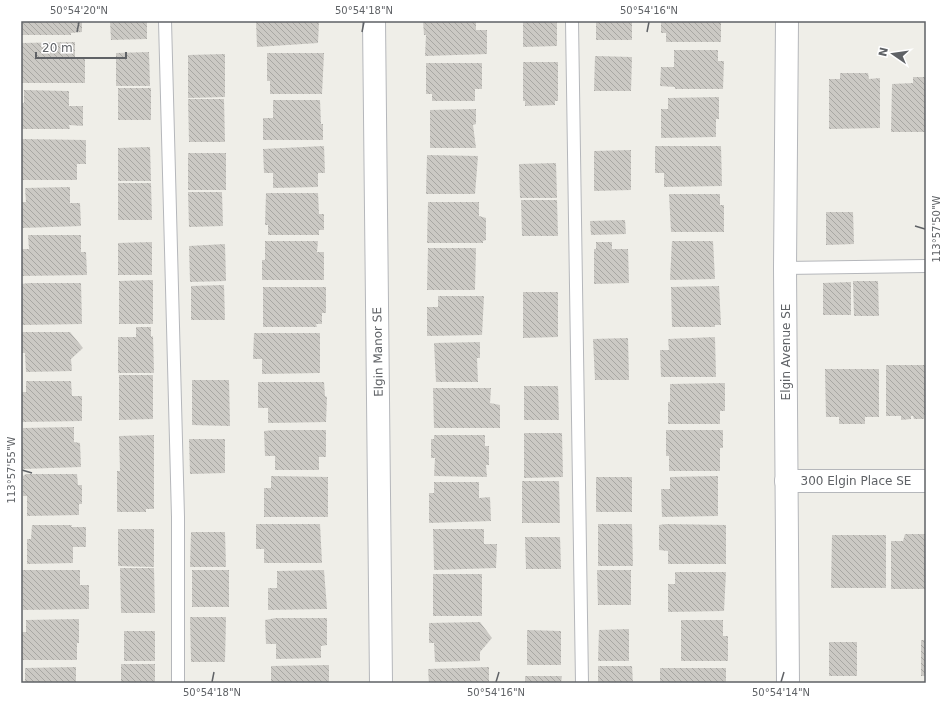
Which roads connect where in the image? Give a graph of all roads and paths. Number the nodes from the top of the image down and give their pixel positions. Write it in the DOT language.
graph roads {
  1 [pos="165,21"];
  2 [pos="374,21"];
  3 [pos="572,21"];
  4 [pos="787,21"];
  5 [pos="926,266"];
  6 [pos="785,268"];
  7 [pos="786,481"];
  8 [pos="926,481"];
  9 [pos="178,683"];
  10 [pos="381,683"];
  11 [pos="582,683"];
  12 [pos="788,683"];
  1 -- 9 [label="lane"];
  2 -- 10 [label="street, Elgin Manor SE"];
  3 -- 11 [label="lane"];
  4 -- 6 [label="street, Elgin Avenue SE"];
  5 -- 6 [label="lane"];
  6 -- 7 [label="street, Elgin Avenue SE"];
  7 -- 8 [label="street, 300 Elgin Place SE"];
  7 -- 12 [label="street, Elgin Avenue SE"];
}
